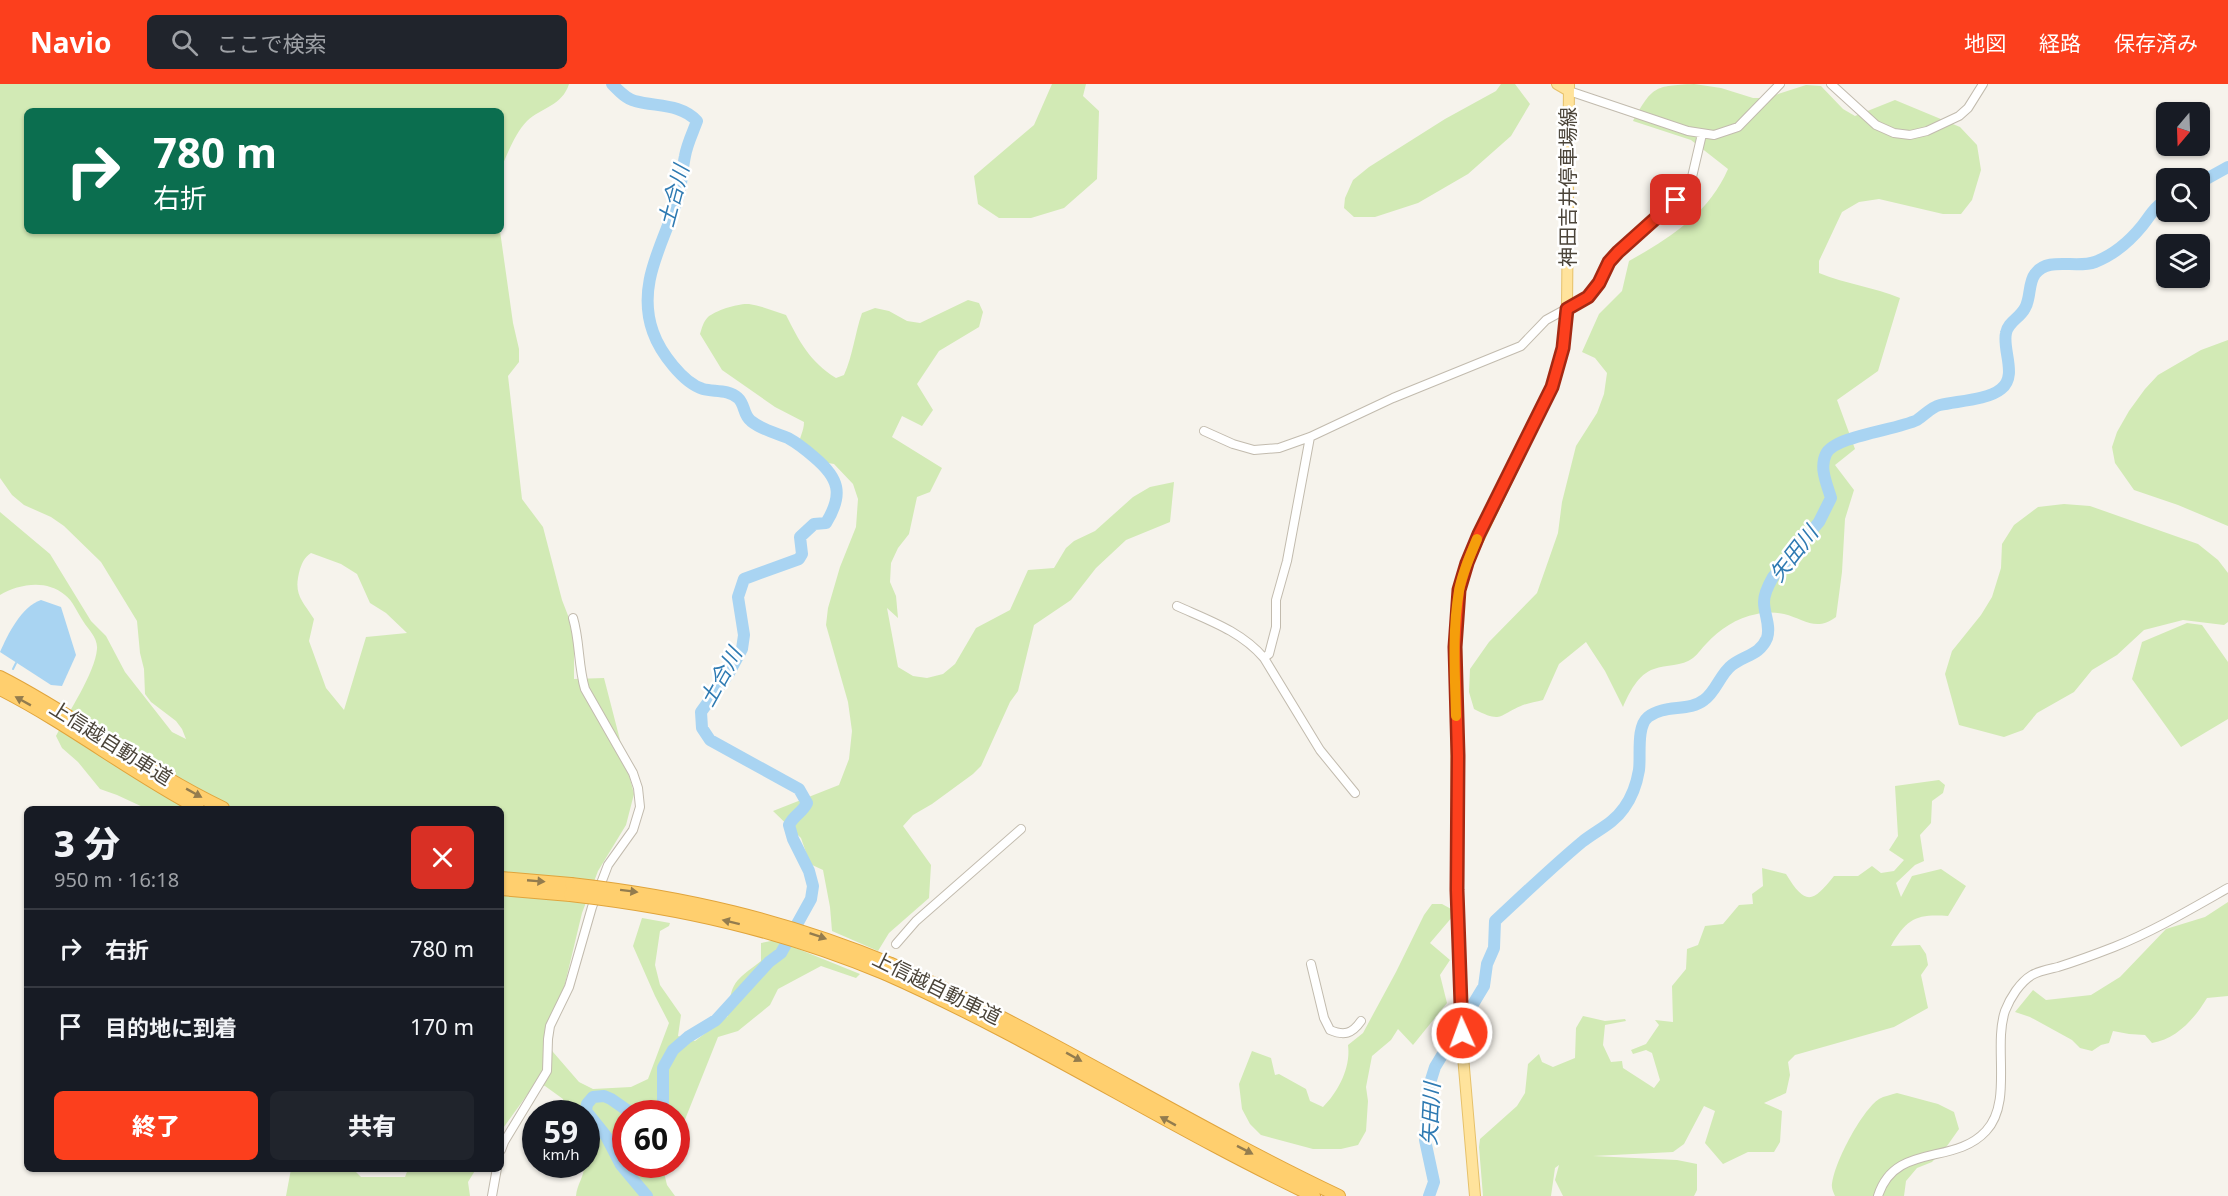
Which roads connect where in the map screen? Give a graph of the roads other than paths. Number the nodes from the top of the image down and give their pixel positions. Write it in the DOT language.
graph roads {
  1 [pos="1557,84"];
  2 [pos="1780,84"];
  3 [pos="1832,84"];
  4 [pos="1983,84"];
  5 [pos="1569,88"];
  6 [pos="1702,134"];
  7 [pos="1567,309"];
  8 [pos="1204,431"];
  9 [pos="1311,437"];
  10 [pos="1177,606"];
  11 [pos="573,618"];
  12 [pos="1264,658"];
  13 [pos="0,676"];
  14 [pos="0,689"];
  15 [pos="1355,793"];
  16 [pos="194,806"];
  17 [pos="219,806"];
  18 [pos="1021,829"];
  19 [pos="504,879"];
  20 [pos="2228,888"];
  21 [pos="504,889"];
  22 [pos="570,890"];
  23 [pos="896,944"];
  24 [pos="1311,964"];
  25 [pos="888,969"];
  26 [pos="1361,1022"];
  27 [pos="504,1142"];
  28 [pos="496,1172"];
  29 [pos="492,1196"];
  30 [pos="1314,1196"];
  31 [pos="1339,1196"];
  32 [pos="1474,1196"];
  33 [pos="1878,1196"];
  1 -- 5 [label="main road, 神田吉井停車場線"];
  2 -- 6 [label="street"];
  3 -- 4 [label="street"];
  5 -- 6 [label="street"];
  5 -- 7 [label="main road, 神田吉井停車場線"];
  6 -- 7 [label="street"];
  7 -- 9 [label="street"];
  7 -- 32 [label="main road, 神田吉井停車場線"];
  8 -- 9 [label="street"];
  9 -- 12 [label="street"];
  10 -- 12 [label="street"];
  11 -- 27 [label="street"];
  12 -- 15 [label="street"];
  13 -- 17 [label="highway, 上信越自動車道, one-way"];
  16 -- 14 [label="highway, 上信越自動車道, one-way"];
  18 -- 23 [label="street"];
  19 -- 22 [label="highway, 上信越自動車道, one-way"];
  20 -- 33 [label="street"];
  21 -- 22 [label="highway, 上信越自動車道"];
  22 -- 25 [label="highway, 上信越自動車道, bridge"];
  24 -- 26 [label="street"];
  30 -- 25 [label="highway, 上信越自動車道, one-way"];
  25 -- 31 [label="highway, 上信越自動車道, one-way"];
  28 -- 29 [label="street"];
}
